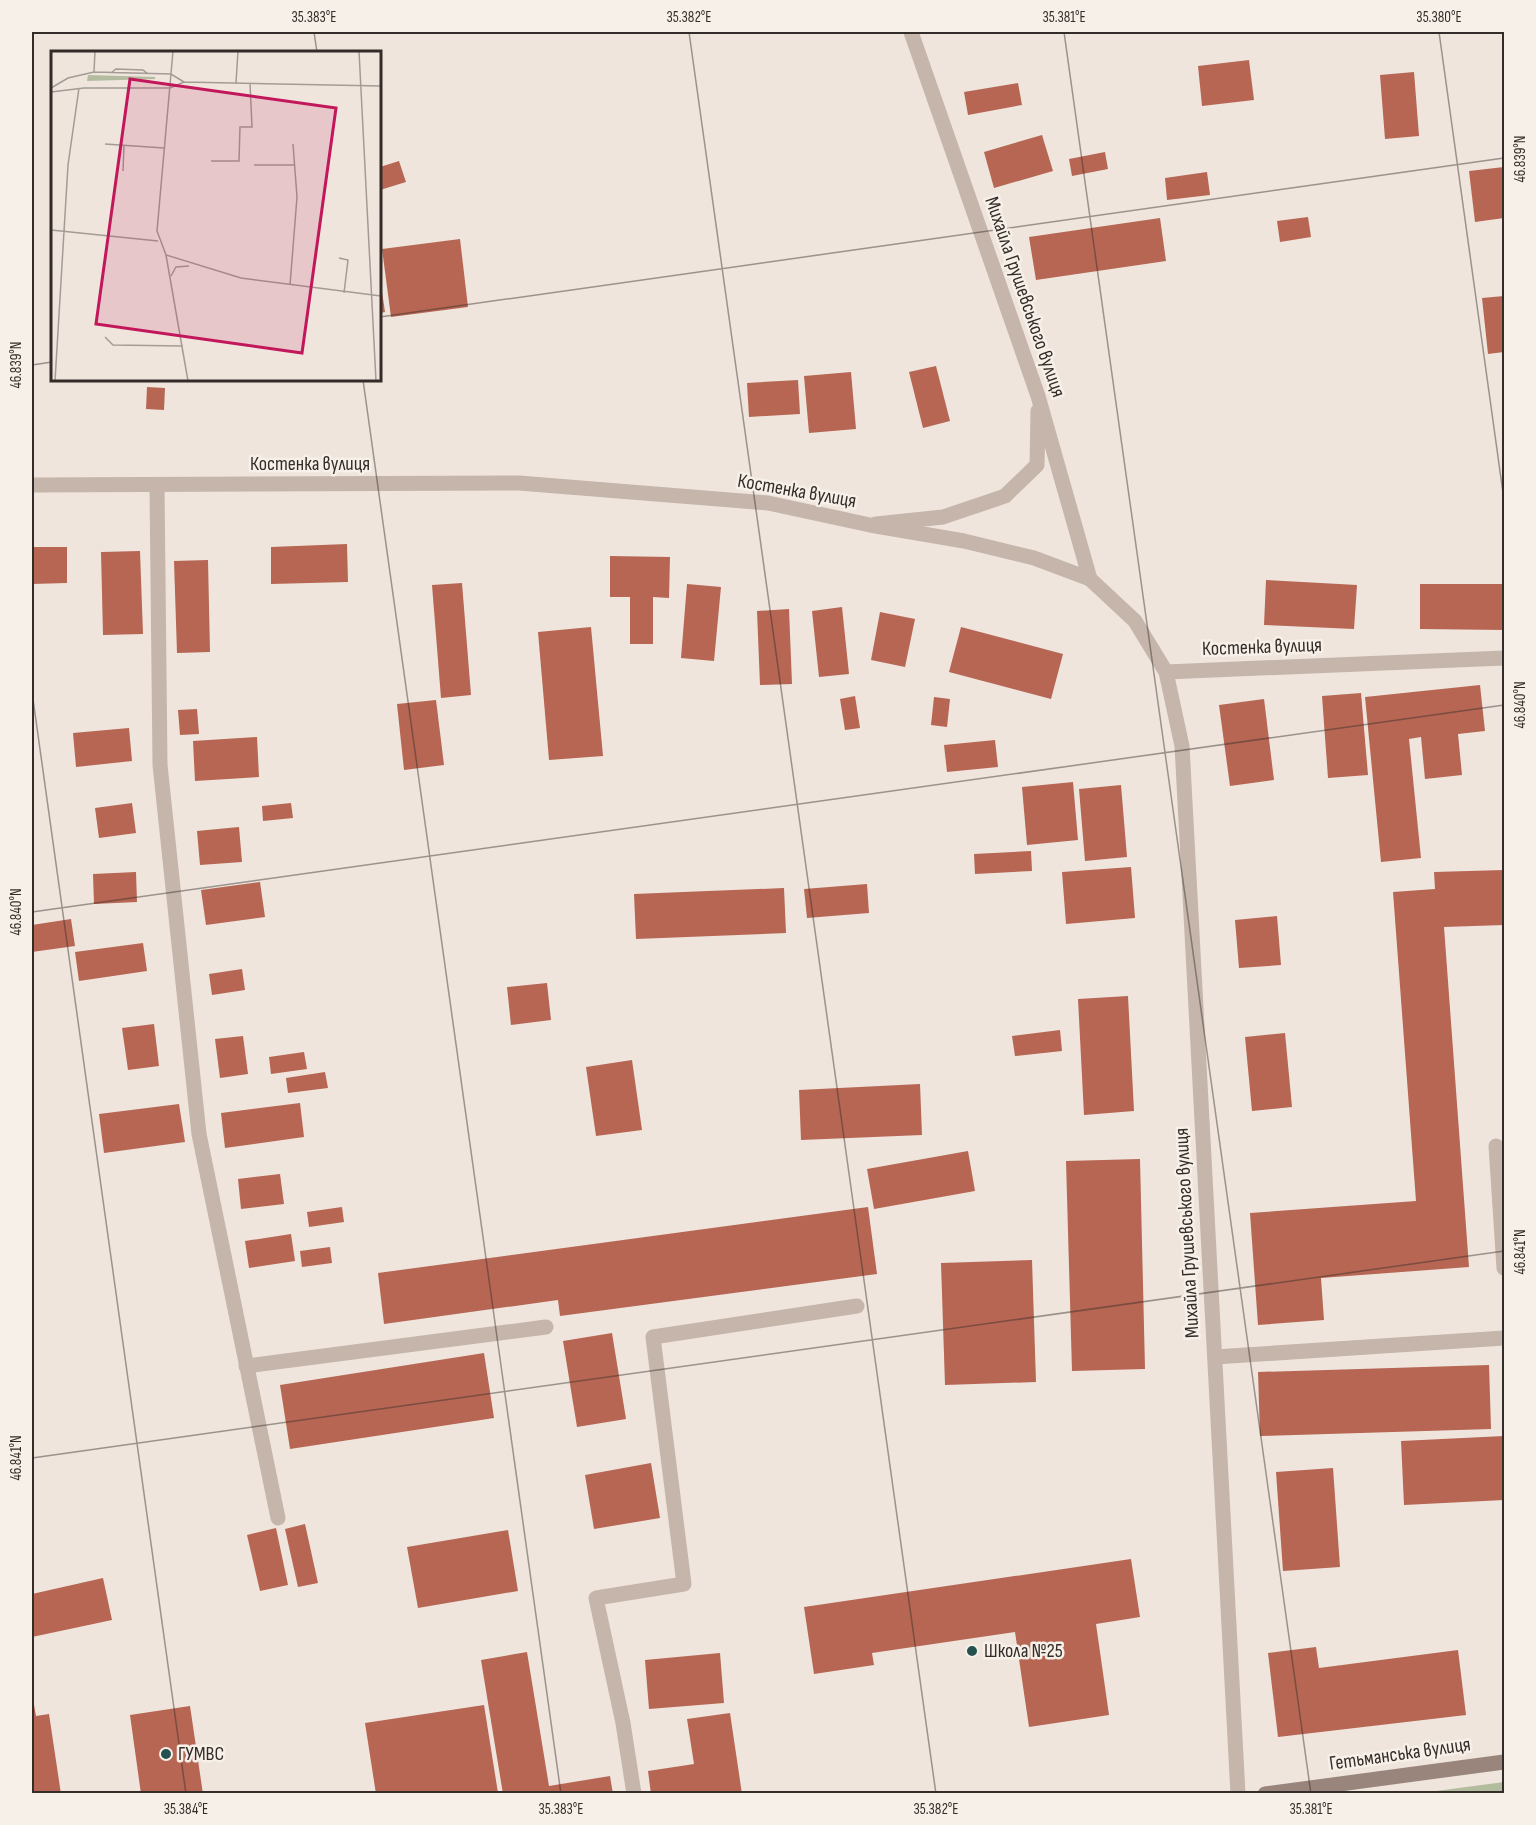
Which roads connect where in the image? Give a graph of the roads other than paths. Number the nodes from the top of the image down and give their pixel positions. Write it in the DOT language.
graph roads {
  1 [pos="911,32"];
  2 [pos="1038,396"];
  3 [pos="32,485"];
  4 [pos="157,486"];
  5 [pos="870,525"];
  6 [pos="1090,579"];
  7 [pos="1504,658"];
  8 [pos="1166,672"];
  9 [pos="1496,1146"];
  10 [pos="1504,1268"];
  11 [pos="857,1306"];
  12 [pos="546,1327"];
  13 [pos="1504,1338"];
  14 [pos="1215,1357"];
  15 [pos="246,1366"];
  16 [pos="278,1518"];
  17 [pos="1504,1761"];
  18 [pos="634,1794"];
  19 [pos="1238,1794"];
  20 [pos="1265,1794"];
  1 -- 2 [label="street, Михайла Грушевського вулиця"];
  2 -- 5 [label="street"];
  2 -- 6 [label="street, Михайла Грушевського вулиця"];
  3 -- 4 [label="street, Костенка вулиця"];
  4 -- 5 [label="street, Костенка вулиця"];
  4 -- 15 [label="street"];
  5 -- 6 [label="street, Костенка вулиця"];
  6 -- 8 [label="street, Костенка вулиця"];
  7 -- 8 [label="street, Костенка вулиця"];
  8 -- 14 [label="street, Михайла Грушевського вулиця"];
  9 -- 10 [label="street"];
  11 -- 18 [label="street"];
  12 -- 15 [label="street"];
  13 -- 14 [label="street"];
  14 -- 19 [label="street, Михайла Грушевського вулиця"];
  15 -- 16 [label="street"];
  17 -- 20 [label="street, Гетьманська вулиця"];
}
